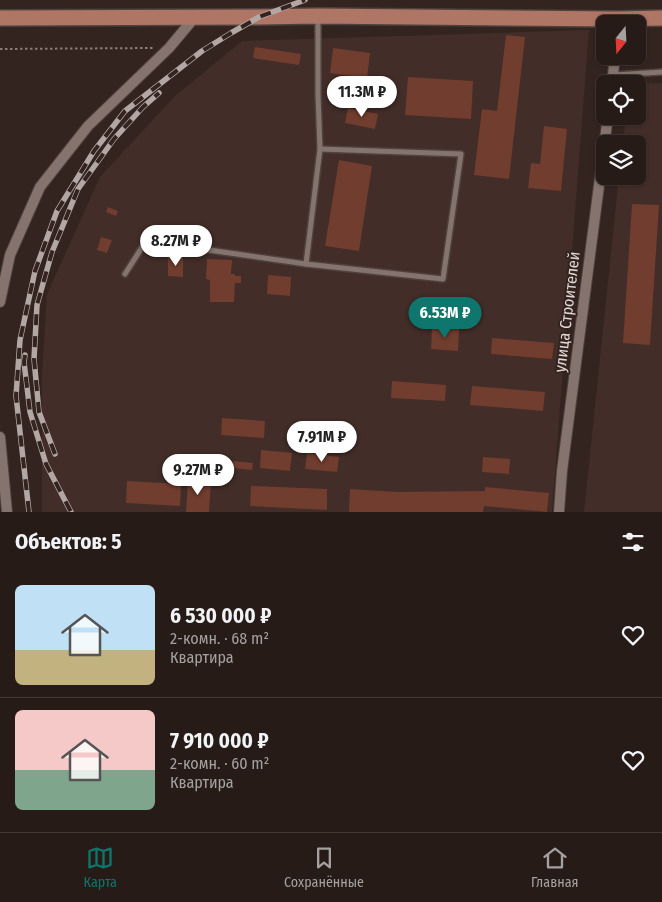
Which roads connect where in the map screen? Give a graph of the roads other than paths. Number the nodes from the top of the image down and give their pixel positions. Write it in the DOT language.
graph roads {
  1 [pos="318,16"];
  2 [pos="195,17"];
  3 [pos="0,18"];
  4 [pos="662,18"];
  5 [pos="646,19"];
  6 [pos="596,21"];
  7 [pos="662,72"];
  8 [pos="644,75"];
  9 [pos="607,125"];
  10 [pos="320,149"];
  11 [pos="306,264"];
  12 [pos="125,274"];
  13 [pos="0,302"];
  14 [pos="0,437"];
  15 [pos="7,512"];
  16 [pos="559,512"];
  1 -- 2 [label="main road"];
  1 -- 6 [label="main road"];
  1 -- 10 [label="lane"];
  2 -- 3 [label="main road"];
  2 -- 13 [label="street"];
  4 -- 5 [label="main road"];
  7 -- 8 [label="lane"];
  9 -- 16 [label="street, улица Строителей"];
  10 -- 11 [label="lane"];
  10 -- 11 [label="lane"];
  11 -- 12 [label="lane"];
  14 -- 15 [label="street"];
}
